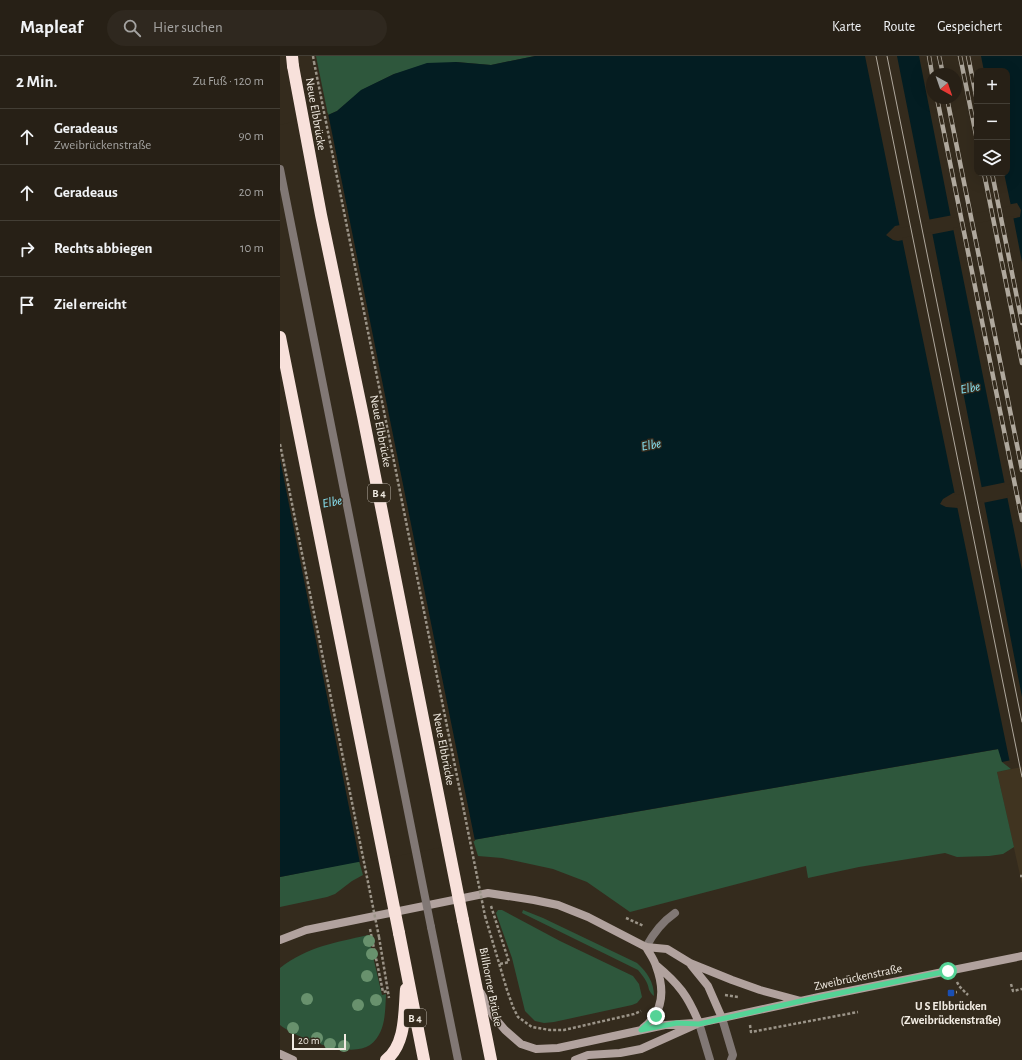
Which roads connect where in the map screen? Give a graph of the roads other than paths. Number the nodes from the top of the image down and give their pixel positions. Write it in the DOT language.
graph roads {
  1 [pos="292,61"];
  2 [pos="280,168"];
  3 [pos="280,337"];
  4 [pos="675,913"];
  5 [pos="463,920"];
  6 [pos="280,940"];
  7 [pos="646,946"];
  8 [pos="1022,956"];
  9 [pos="690,963"];
  10 [pos="656,965"];
  11 [pos="407,976"];
  12 [pos="475,982"];
  13 [pos="801,1001"];
  14 [pos="722,1018"];
  15 [pos="699,1024"];
  16 [pos="641,1030"];
  17 [pos="280,1054"];
  18 [pos="294,1060"];
  19 [pos="386,1060"];
  20 [pos="424,1060"];
  21 [pos="458,1060"];
  22 [pos="491,1060"];
  23 [pos="575,1060"];
  24 [pos="710,1060"];
  25 [pos="731,1060"];
  1 -- 5 [label="highway, Neue Elbbrücke / B 4, bridge"];
  2 -- 21 [label="lane, bridge"];
  3 -- 11 [label="highway, B 4, bridge"];
  4 -- 7 [label="lane"];
  5 -- 12 [label="highway, Billhorner Brücke / B 4"];
  6 -- 7 [label="main road"];
  7 -- 9 [label="main road"];
  7 -- 10 [label="main road"];
  8 -- 13 [label="main road, Zweibrückenstraße"];
  9 -- 13 [label="main road"];
  9 -- 14 [label="main road"];
  10 -- 15 [label="main road"];
  10 -- 16 [label="main road"];
  11 -- 19 [label="highway"];
  11 -- 20 [label="highway, B 4"];
  12 -- 16 [label="main road"];
  12 -- 22 [label="highway, Billhorner Brücke / B 4"];
  13 -- 14 [label="main road, Zweibrückenstraße"];
  14 -- 15 [label="main road, Zweibrückenstraße"];
  14 -- 25 [label="lane"];
  15 -- 16 [label="main road"];
  15 -- 23 [label="main road"];
  15 -- 24 [label="lane"];
  17 -- 18 [label="main road"];
}
